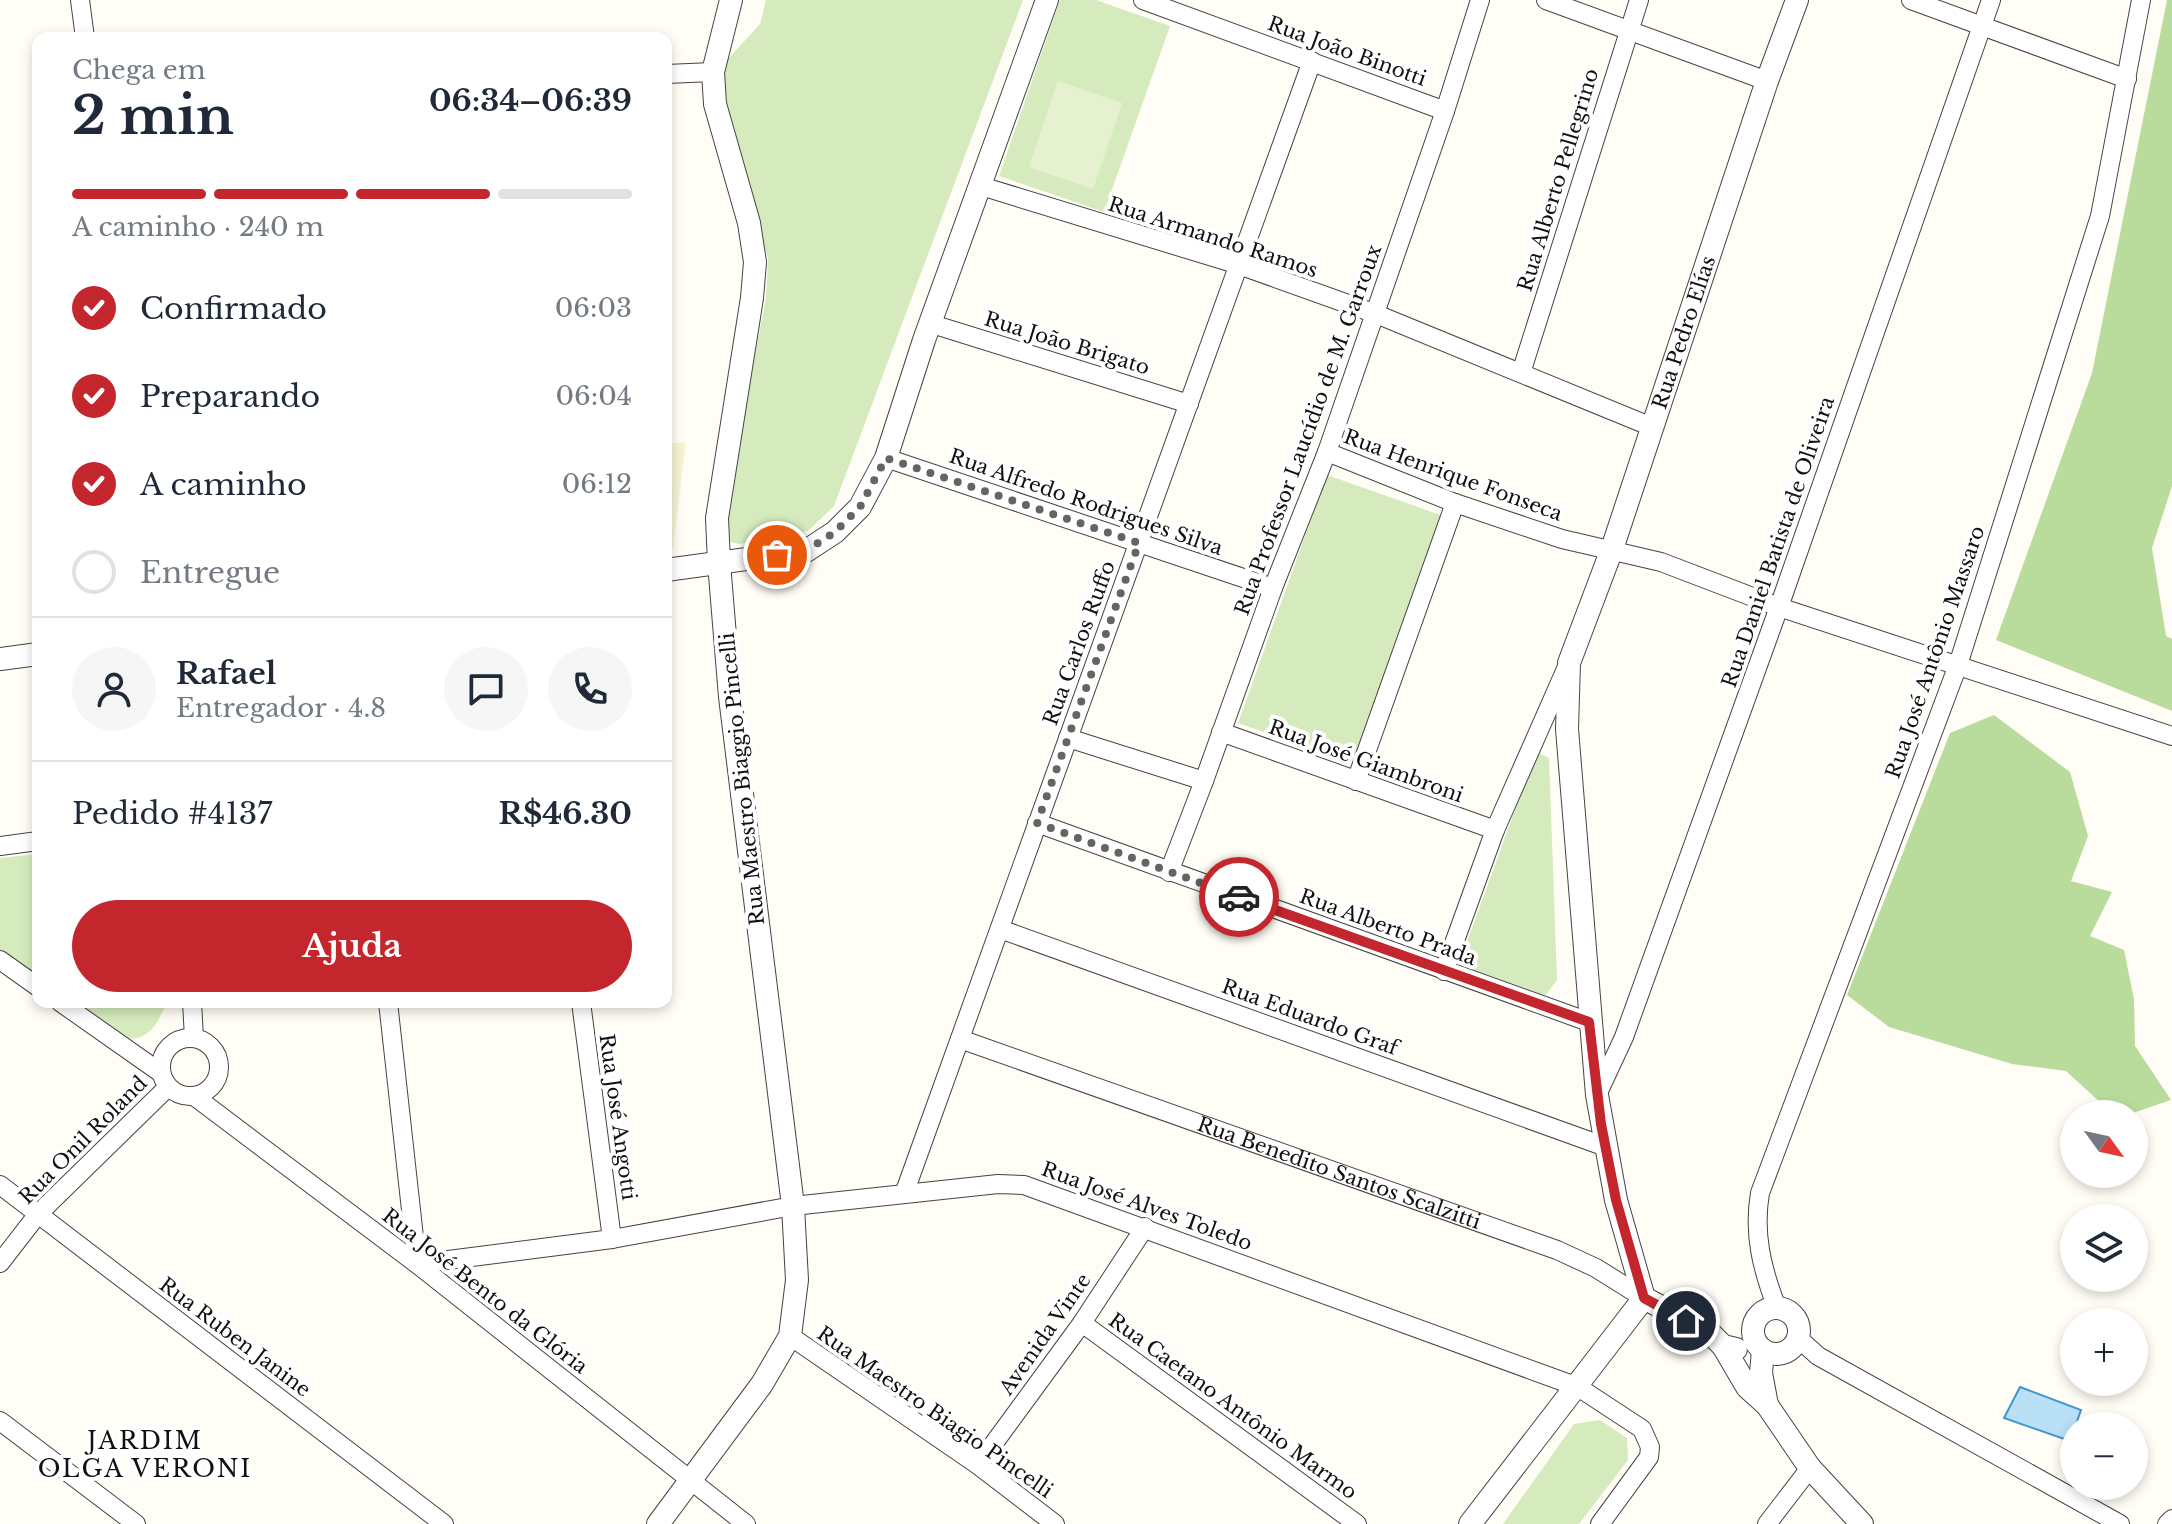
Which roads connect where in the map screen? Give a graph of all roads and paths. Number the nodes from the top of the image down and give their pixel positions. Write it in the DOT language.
graph roads {
  1 [pos="80,0"];
  2 [pos="731,0"];
  3 [pos="1047,0"];
  4 [pos="1143,0"];
  5 [pos="1480,0"];
  6 [pos="1546,0"];
  7 [pos="1639,0"];
  8 [pos="1797,0"];
  9 [pos="1911,0"];
  10 [pos="1991,0"];
  11 [pos="2141,0"];
  12 [pos="1981,26"];
  13 [pos="1628,30"];
  14 [pos="84,32"];
  15 [pos="1312,61"];
  16 [pos="713,72"];
  17 [pos="672,74"];
  18 [pos="2127,79"];
  19 [pos="1767,81"];
  20 [pos="1445,111"];
  21 [pos="981,186"];
  22 [pos="1239,265"];
  23 [pos="1376,314"];
  24 [pos="932,324"];
  25 [pos="1521,373"];
  26 [pos="1189,404"];
  27 [pos="1652,427"];
  28 [pos="1327,452"];
  29 [pos="886,458"];
  30 [pos="1455,503"];
  31 [pos="1139,543"];
  32 [pos="1612,549"];
  33 [pos="719,563"];
  34 [pos="672,569"];
  35 [pos="1273,588"];
  36 [pos="1779,607"];
  37 [pos="32,655"];
  38 [pos="0,659"];
  39 [pos="1569,663"];
  40 [pos="1958,665"];
  41 [pos="1221,732"];
  42 [pos="2172,736"];
  43 [pos="1068,738"];
  44 [pos="1204,781"];
  45 [pos="1356,781"];
  46 [pos="1037,823"];
  47 [pos="1495,830"];
  48 [pos="32,842"];
  49 [pos="0,846"];
  50 [pos="1169,872"];
  51 [pos="1000,929"];
  52 [pos="0,960"];
  53 [pos="1444,971"];
  54 [pos="32,983"];
  55 [pos="68,1008"];
  56 [pos="192,1008"];
  57 [pos="389,1008"];
  58 [pos="582,1008"];
  59 [pos="1589,1022"];
  60 [pos="194,1038"];
  61 [pos="960,1039"];
  62 [pos="164,1080"];
  63 [pos="1597,1095"];
  64 [pos="194,1096"];
  65 [pos="1606,1147"];
  66 [pos="0,1185"];
  67 [pos="904,1194"];
  68 [pos="793,1206"];
  69 [pos="38,1214"];
  70 [pos="1145,1227"];
  71 [pos="612,1239"];
  72 [pos="0,1263"];
  73 [pos="417,1264"];
  74 [pos="1644,1298"];
  75 [pos="1777,1308"];
  76 [pos="1082,1323"];
  77 [pos="790,1336"];
  78 [pos="1798,1338"];
  79 [pos="1716,1339"];
  80 [pos="1759,1342"];
  81 [pos="1578,1387"];
  82 [pos="1767,1405"];
  83 [pos="0,1421"];
  84 [pos="978,1465"];
  85 [pos="1810,1468"];
  86 [pos="690,1481"];
  87 [pos="2172,1519"];
  88 [pos="136,1524"];
  89 [pos="444,1524"];
  90 [pos="658,1524"];
  91 [pos="746,1524"];
  92 [pos="1055,1524"];
  93 [pos="1357,1524"];
  94 [pos="1470,1524"];
  95 [pos="1600,1524"];
  96 [pos="1767,1524"];
  97 [pos="1862,1524"];
  98 [pos="2120,1524"];
  99 [pos="2167,1524"];
  1 -- 14 [label="street"];
  2 -- 16 [label="street, Rua Maestro Biaggio Pincelli"];
  3 -- 21 [label="street"];
  4 -- 15 [label="street, Rua João Binotti"];
  5 -- 20 [label="street, Rua Professor Laucídio de M. Garroux"];
  6 -- 13 [label="street"];
  7 -- 13 [label="street, Rua Alberto Pellegrino"];
  8 -- 19 [label="street, Rua Pedro Elías"];
  9 -- 12 [label="street"];
  10 -- 12 [label="street, Rua Daniel Batista de Oliveira"];
  11 -- 18 [label="street, Rua José Antônio Massaro"];
  12 -- 18 [label="street"];
  12 -- 36 [label="street, Rua Daniel Batista de Oliveira"];
  13 -- 19 [label="street"];
  13 -- 25 [label="street, Rua Alberto Pellegrino"];
  15 -- 20 [label="street, Rua João Binotti"];
  15 -- 22 [label="street, Rua Carlos Ruffo"];
  16 -- 17 [label="street"];
  16 -- 33 [label="street, Rua Maestro Biaggio Pincelli"];
  18 -- 40 [label="street, Rua José Antônio Massaro"];
  19 -- 27 [label="street, Rua Pedro Elías"];
  20 -- 23 [label="street, Rua Professor Laucídio de M. Garroux"];
  21 -- 22 [label="street, Rua Armando Ramos"];
  21 -- 24 [label="street"];
  22 -- 23 [label="street, Rua Armando Ramos"];
  22 -- 26 [label="street, Rua Carlos Ruffo"];
  23 -- 25 [label="street, Rua Armando Ramos"];
  23 -- 28 [label="street, Rua Professor Laucídio de M. Garroux"];
  24 -- 26 [label="street, Rua João Brigato"];
  24 -- 29 [label="street"];
  25 -- 27 [label="street, Rua Armando Ramos"];
  26 -- 31 [label="street, Rua Carlos Ruffo"];
  27 -- 32 [label="street, Rua Pedro Elías"];
  28 -- 30 [label="street, Rua Henrique Fonseca"];
  28 -- 35 [label="street, Rua Professor Laucídio de M. Garroux"];
  29 -- 31 [label="street, Rua Alfredo Rodrigues Silva"];
  29 -- 33 [label="street"];
  30 -- 32 [label="street, Rua Henrique Fonseca"];
  30 -- 45 [label="street"];
  31 -- 35 [label="street, Rua Alfredo Rodrigues Silva"];
  31 -- 43 [label="street, Rua Carlos Ruffo"];
  32 -- 36 [label="street, Rua Henrique Fonseca"];
  32 -- 39 [label="street, Rua Pedro Elías"];
  33 -- 34 [label="street"];
  33 -- 68 [label="street, Rua Maestro Biaggio Pincelli"];
  35 -- 41 [label="street, Rua Professor Laucídio de M. Garroux"];
  36 -- 40 [label="street, Rua Henrique Fonseca"];
  36 -- 63 [label="street, Rua Daniel Batista de Oliveira"];
  37 -- 38 [label="street"];
  39 -- 47 [label="street, Rua Pedro Elías"];
  39 -- 59 [label="street, Rua Pedro Elías"];
  40 -- 42 [label="street, Rua Henrique Fonseca"];
  40 -- 75 [label="street, Rua José Antônio Massaro"];
  41 -- 44 [label="street, Rua Professor Laucídio de M. Garroux"];
  41 -- 45 [label="street, Rua José Giambroni"];
  43 -- 44 [label="street"];
  43 -- 46 [label="street, Rua Carlos Ruffo"];
  44 -- 50 [label="street, Rua Professor Laucídio de M. Garroux"];
  45 -- 47 [label="street, Rua José Giambroni"];
  46 -- 50 [label="street, Rua Alberto Prada"];
  46 -- 51 [label="street, Rua Carlos Ruffo"];
  47 -- 53 [label="street, Rua Pedro Elías"];
  48 -- 49 [label="street"];
  50 -- 53 [label="street, Rua Alberto Prada"];
  51 -- 61 [label="street, Rua Carlos Ruffo"];
  51 -- 65 [label="street, Rua Eduardo Graf"];
  52 -- 54 [label="street"];
  53 -- 59 [label="street, Rua Alberto Prada"];
  55 -- 62 [label="street"];
  56 -- 60 [label="street"];
  57 -- 73 [label="street"];
  58 -- 71 [label="street, Rua José Angotti"];
  59 -- 63 [label="street, Rua Pedro Elías"];
  60 -- 62 [label="street"];
  60 -- 64 [label="street"];
  61 -- 67 [label="street, Rua Carlos Ruffo"];
  61 -- 74 [label="street, Rua Benedito Santos Scalzitti"];
  62 -- 64 [label="street"];
  62 -- 69 [label="street, Rua Onil Roland"];
  63 -- 65 [label="street, Rua Pedro Elías"];
  64 -- 73 [label="street, Rua José Bento da Glória"];
  65 -- 74 [label="street, Rua Pedro Elías"];
  66 -- 69 [label="street, Rua Ruben Janine"];
  67 -- 68 [label="street, Rua José Alves Toledo"];
  67 -- 70 [label="street, Rua José Alves Toledo"];
  68 -- 71 [label="street, Rua José Alves Toledo"];
  68 -- 77 [label="street, Rua Maestro Biaggio Pincelli"];
  69 -- 72 [label="street, Rua Onil Roland"];
  69 -- 89 [label="street, Rua Ruben Janine"];
  70 -- 76 [label="street, Avenida Vinte"];
  70 -- 81 [label="street, Rua José Alves Toledo"];
  71 -- 73 [label="street, Rua José Alves Toledo"];
  73 -- 86 [label="street, Rua José Bento da Glória"];
  74 -- 79 [label="street, Rua Benedito Santos Scalzitti"];
  74 -- 81 [label="street"];
  75 -- 78 [label="street"];
  75 -- 80 [label="street"];
  76 -- 84 [label="street, Avenida Vinte"];
  76 -- 93 [label="street, Rua Caetano Antônio Marmo"];
  77 -- 84 [label="street, Rua Maestro Biagio Pincelli"];
  77 -- 86 [label="street, Rua Maestro Biaggio Pincelli"];
  78 -- 80 [label="street"];
  78 -- 98 [label="street"];
  79 -- 80 [label="street, Rua Benedito Santos Scalzitti"];
  79 -- 82 [label="street"];
  80 -- 82 [label="street"];
  81 -- 94 [label="street"];
  81 -- 95 [label="street, Rua José Alves Toledo"];
  82 -- 85 [label="street"];
  83 -- 88 [label="street"];
  84 -- 92 [label="street, Rua Maestro Biagio Pincelli"];
  85 -- 96 [label="street"];
  85 -- 97 [label="street"];
  86 -- 90 [label="street, Rua Maestro Biaggio Pincelli"];
  86 -- 91 [label="street, Rua José Bento da Glória"];
  87 -- 99 [label="street"];
}
